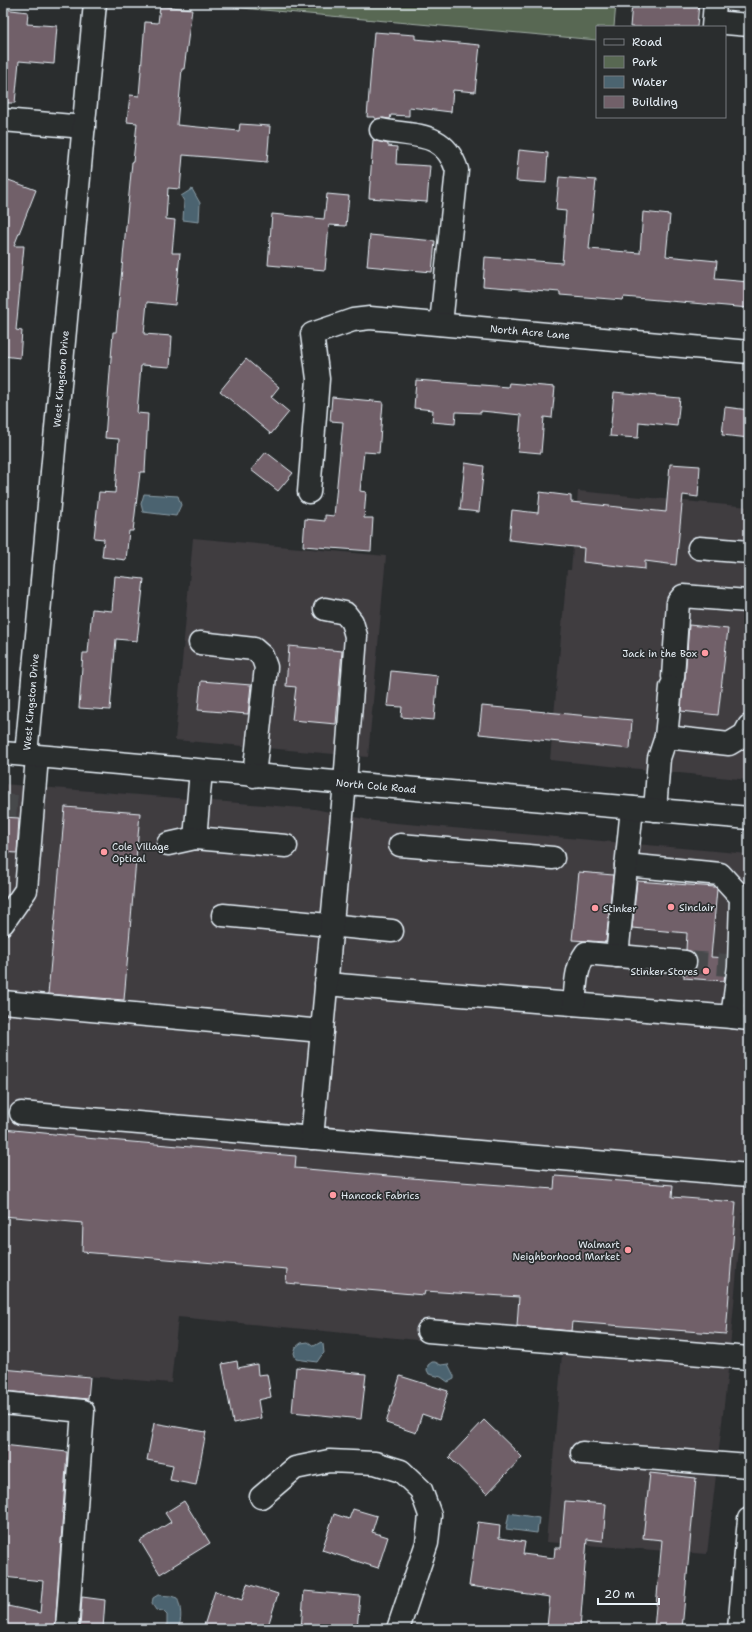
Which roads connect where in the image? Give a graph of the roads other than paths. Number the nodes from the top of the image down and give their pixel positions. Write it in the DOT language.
graph roads {
  1 [pos="95,3"];
  2 [pos="714,17"];
  3 [pos="749,25"];
  4 [pos="3,120"];
  5 [pos="84,128"];
  6 [pos="381,130"];
  7 [pos="441,324"];
  8 [pos="749,352"];
  9 [pos="309,492"];
  10 [pos="699,548"];
  11 [pos="749,552"];
  12 [pos="749,603"];
  13 [pos="325,609"];
  14 [pos="200,643"];
  15 [pos="749,726"];
  16 [pos="666,737"];
  17 [pos="3,754"];
  18 [pos="32,756"];
  19 [pos="201,771"];
  20 [pos="254,776"];
  21 [pos="345,783"];
  22 [pos="632,808"];
  23 [pos="655,810"];
  24 [pos="749,818"];
  25 [pos="195,838"];
  26 [pos="168,844"];
  27 [pos="400,845"];
  28 [pos="286,846"];
  29 [pos="553,858"];
  30 [pos="626,865"];
  31 [pos="223,915"];
  32 [pos="3,923"];
  33 [pos="332,926"];
  34 [pos="392,931"];
  35 [pos="617,956"];
  36 [pos="684,962"];
  37 [pos="739,966"];
  38 [pos="326,984"];
  39 [pos="3,1002"];
  40 [pos="574,1004"];
  41 [pos="740,1018"];
  42 [pos="322,1031"];
  43 [pos="21,1113"];
  44 [pos="312,1138"];
  45 [pos="749,1175"];
  46 [pos="428,1331"];
  47 [pos="749,1358"];
  48 [pos="3,1403"];
  49 [pos="582,1453"];
  50 [pos="749,1466"];
  51 [pos="261,1497"];
  52 [pos="749,1519"];
  53 [pos="68,1629"];
  54 [pos="398,1629"];
  55 [pos="739,1629"];
  1 -- 5 [label="street, West Kingston Drive"];
  2 -- 3 [label="street"];
  4 -- 5 [label="street"];
  5 -- 18 [label="street, West Kingston Drive"];
  6 -- 7 [label="street"];
  7 -- 8 [label="street, North Acre Lane"];
  7 -- 9 [label="street, North Acre Lane"];
  10 -- 11 [label="street"];
  12 -- 16 [label="street"];
  13 -- 21 [label="street"];
  14 -- 20 [label="street"];
  15 -- 16 [label="street"];
  16 -- 23 [label="street"];
  17 -- 18 [label="street, North Cole Road"];
  18 -- 19 [label="street, North Cole Road"];
  18 -- 32 [label="street, West Kingston Drive"];
  19 -- 20 [label="street, North Cole Road"];
  19 -- 25 [label="street"];
  20 -- 21 [label="street, North Cole Road"];
  21 -- 22 [label="street, North Cole Road"];
  21 -- 33 [label="street"];
  22 -- 23 [label="street, North Cole Road"];
  22 -- 30 [label="street"];
  23 -- 24 [label="street, North Cole Road"];
  25 -- 26 [label="street"];
  25 -- 28 [label="street"];
  27 -- 29 [label="street"];
  30 -- 35 [label="street"];
  30 -- 37 [label="street"];
  31 -- 33 [label="street"];
  33 -- 34 [label="street"];
  33 -- 38 [label="street"];
  35 -- 36 [label="street"];
  35 -- 40 [label="street"];
  37 -- 41 [label="street"];
  38 -- 40 [label="street"];
  38 -- 42 [label="street"];
  39 -- 42 [label="street"];
  40 -- 41 [label="street"];
  42 -- 44 [label="street"];
  43 -- 44 [label="street"];
  44 -- 45 [label="street"];
  46 -- 47 [label="street"];
  48 -- 53 [label="street"];
  49 -- 50 [label="street"];
  51 -- 54 [label="street"];
  52 -- 55 [label="street"];
}
